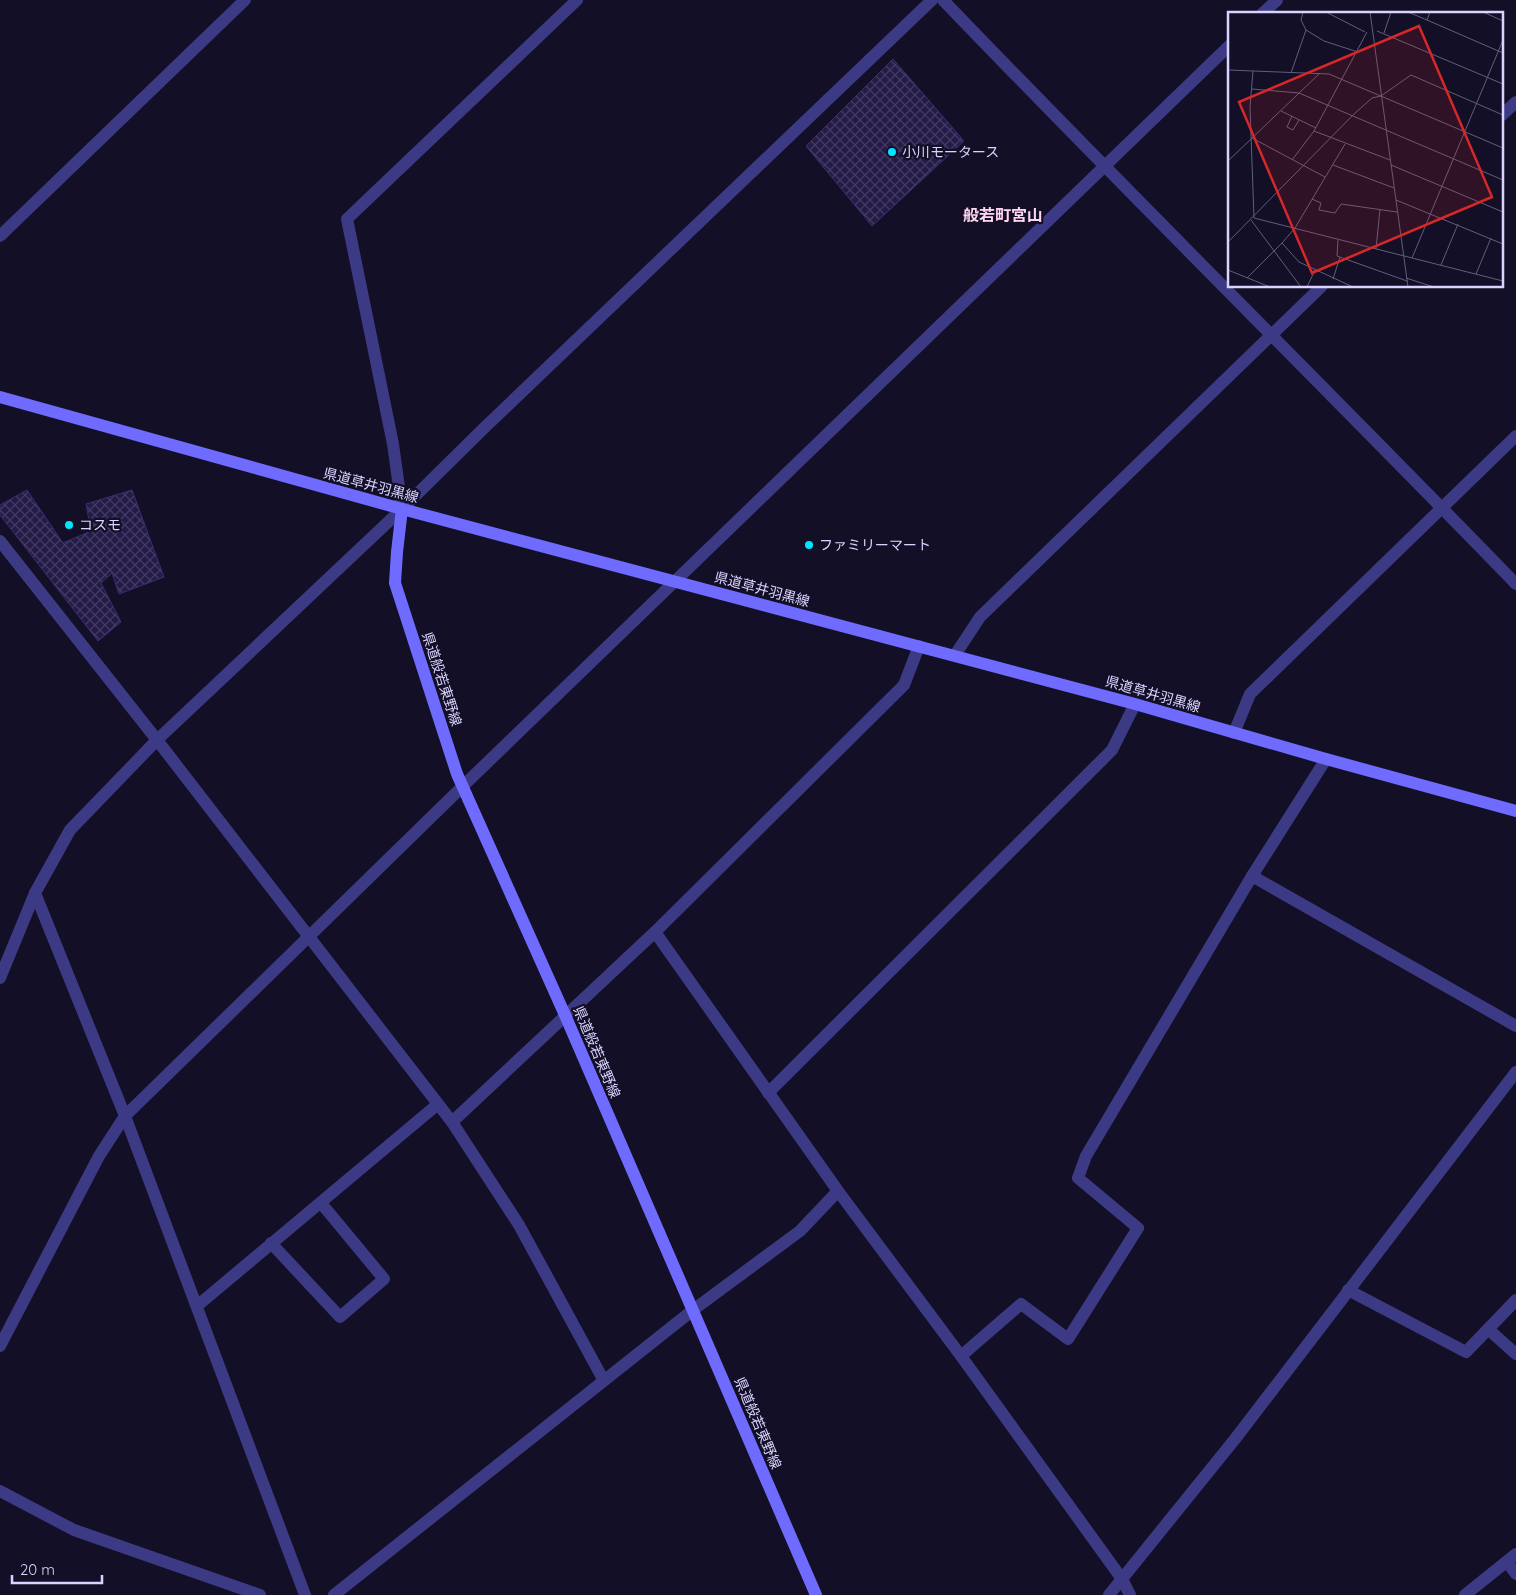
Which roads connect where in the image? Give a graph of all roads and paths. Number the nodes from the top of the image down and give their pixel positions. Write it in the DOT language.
graph roads {
  1 [pos="245,0"];
  2 [pos="577,0"];
  3 [pos="932,0"];
  4 [pos="943,0"];
  5 [pos="1277,0"];
  6 [pos="1264,12"];
  7 [pos="1228,47"];
  8 [pos="1516,102"];
  9 [pos="1504,113"];
  10 [pos="1104,166"];
  11 [pos="0,236"];
  12 [pos="1320,288"];
  13 [pos="1272,334"];
  14 [pos="0,397"];
  15 [pos="1516,436"];
  16 [pos="1442,507"];
  17 [pos="402,509"];
  18 [pos="1,543"];
  19 [pos="675,582"];
  20 [pos="1516,584"];
  21 [pos="918,646"];
  22 [pos="955,655"];
  23 [pos="1135,704"];
  24 [pos="1234,733"];
  25 [pos="157,740"];
  26 [pos="1326,759"];
  27 [pos="463,786"];
  28 [pos="1516,811"];
  29 [pos="1252,876"];
  30 [pos="35,893"];
  31 [pos="655,932"];
  32 [pos="309,938"];
  33 [pos="0,978"];
  34 [pos="565,1015"];
  35 [pos="1516,1026"];
  36 [pos="1516,1072"];
  37 [pos="768,1093"];
  38 [pos="438,1104"];
  39 [pos="125,1116"];
  40 [pos="452,1122"];
  41 [pos="838,1191"];
  42 [pos="321,1203"];
  43 [pos="271,1243"];
  44 [pos="1348,1290"];
  45 [pos="1516,1300"];
  46 [pos="197,1306"];
  47 [pos="693,1310"];
  48 [pos="1488,1329"];
  49 [pos="0,1346"];
  50 [pos="1516,1354"];
  51 [pos="961,1356"];
  52 [pos="603,1379"];
  53 [pos="0,1491"];
  54 [pos="1511,1558"];
  55 [pos="1516,1574"];
  56 [pos="1122,1579"];
  57 [pos="260,1595"];
  58 [pos="305,1595"];
  59 [pos="334,1595"];
  60 [pos="816,1595"];
  61 [pos="1109,1595"];
  62 [pos="1130,1595"];
  63 [pos="1465,1595"];
  1 -- 11 [label="street"];
  2 -- 17 [label="street"];
  3 -- 17 [label="street"];
  4 -- 10 [label="street"];
  5 -- 6 [label="street"];
  7 -- 10 [label="street"];
  8 -- 9 [label="street"];
  10 -- 13 [label="street"];
  10 -- 19 [label="street"];
  12 -- 13 [label="street"];
  13 -- 16 [label="street"];
  13 -- 22 [label="street"];
  14 -- 17 [label="main road, 県道草井羽黒線"];
  15 -- 16 [label="street"];
  16 -- 20 [label="street"];
  16 -- 24 [label="street"];
  17 -- 19 [label="main road, 県道草井羽黒線"];
  17 -- 25 [label="street"];
  17 -- 27 [label="main road, 県道般若東野線"];
  18 -- 25 [label="street"];
  19 -- 21 [label="main road, 県道草井羽黒線"];
  19 -- 27 [label="street"];
  21 -- 22 [label="main road, 県道草井羽黒線"];
  21 -- 31 [label="street"];
  22 -- 23 [label="main road, 県道草井羽黒線"];
  23 -- 24 [label="main road, 県道草井羽黒線"];
  23 -- 37 [label="street"];
  24 -- 26 [label="main road, 県道草井羽黒線"];
  25 -- 30 [label="street"];
  25 -- 32 [label="street"];
  26 -- 28 [label="main road, 県道草井羽黒線"];
  26 -- 29 [label="street"];
  27 -- 32 [label="street"];
  27 -- 34 [label="main road, 県道般若東野線"];
  29 -- 35 [label="street"];
  29 -- 51 [label="street"];
  30 -- 33 [label="street"];
  30 -- 39 [label="street"];
  31 -- 34 [label="street"];
  31 -- 37 [label="street"];
  32 -- 38 [label="street"];
  32 -- 39 [label="street"];
  34 -- 40 [label="street"];
  34 -- 47 [label="main road, 県道般若東野線"];
  36 -- 44 [label="street"];
  37 -- 41 [label="street"];
  38 -- 40 [label="street"];
  38 -- 42 [label="street"];
  39 -- 46 [label="street"];
  39 -- 49 [label="street"];
  40 -- 52 [label="street"];
  41 -- 47 [label="street"];
  41 -- 51 [label="street"];
  42 -- 43 [label="street"];
  42 -- 43 [label="street"];
  43 -- 46 [label="street"];
  44 -- 48 [label="street"];
  44 -- 56 [label="street"];
  45 -- 48 [label="street"];
  46 -- 58 [label="street"];
  47 -- 52 [label="street"];
  47 -- 60 [label="main road, 県道般若東野線"];
  48 -- 50 [label="street"];
  51 -- 56 [label="street"];
  52 -- 59 [label="street"];
  53 -- 57 [label="street"];
  54 -- 55 [label="street"];
  54 -- 63 [label="street"];
  56 -- 61 [label="street"];
  56 -- 62 [label="street"];
}
